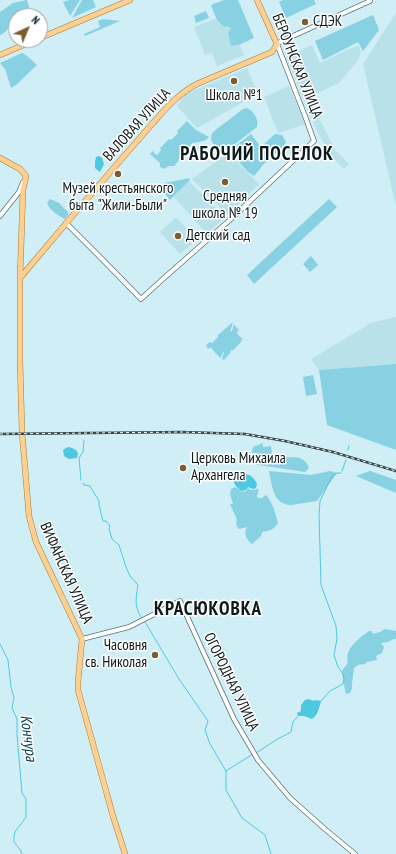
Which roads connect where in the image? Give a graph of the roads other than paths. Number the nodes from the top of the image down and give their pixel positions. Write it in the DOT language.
graph roads {
  1 [pos="130,0"];
  2 [pos="257,0"];
  3 [pos="370,1"];
  4 [pos="48,35"];
  5 [pos="277,44"];
  6 [pos="16,48"];
  7 [pos="0,55"];
  8 [pos="0,158"];
  9 [pos="26,176"];
  10 [pos="0,216"];
  11 [pos="66,223"];
  12 [pos="20,278"];
  13 [pos="82,639"];
  14 [pos="125,854"];
  15 [pos="355,854"];
  1 -- 4 [label="main road"];
  2 -- 5 [label="main road, БЕРОУНСКАЯ УЛИЦА"];
  3 -- 5 [label="street, ВАЛОВАЯ УЛИЦА"];
  5 -- 11 [label="main road, ВАЛОВАЯ УЛИЦА"];
  5 -- 11 [label="street, БЕРОУНСКАЯ УЛИЦА"];
  6 -- 7 [label="main road"];
  8 -- 9 [label="main road"];
  9 -- 10 [label="street"];
  9 -- 12 [label="main road, ВИФАНСКАЯ УЛИЦА"];
  11 -- 12 [label="main road, ВАЛОВАЯ УЛИЦА"];
  12 -- 13 [label="main road, ВИФАНСКАЯ УЛИЦА"];
  13 -- 14 [label="main road, ВИФАНСКАЯ УЛИЦА"];
  13 -- 15 [label="street, ОГОРОДНАЯ УЛИЦА"];
}
